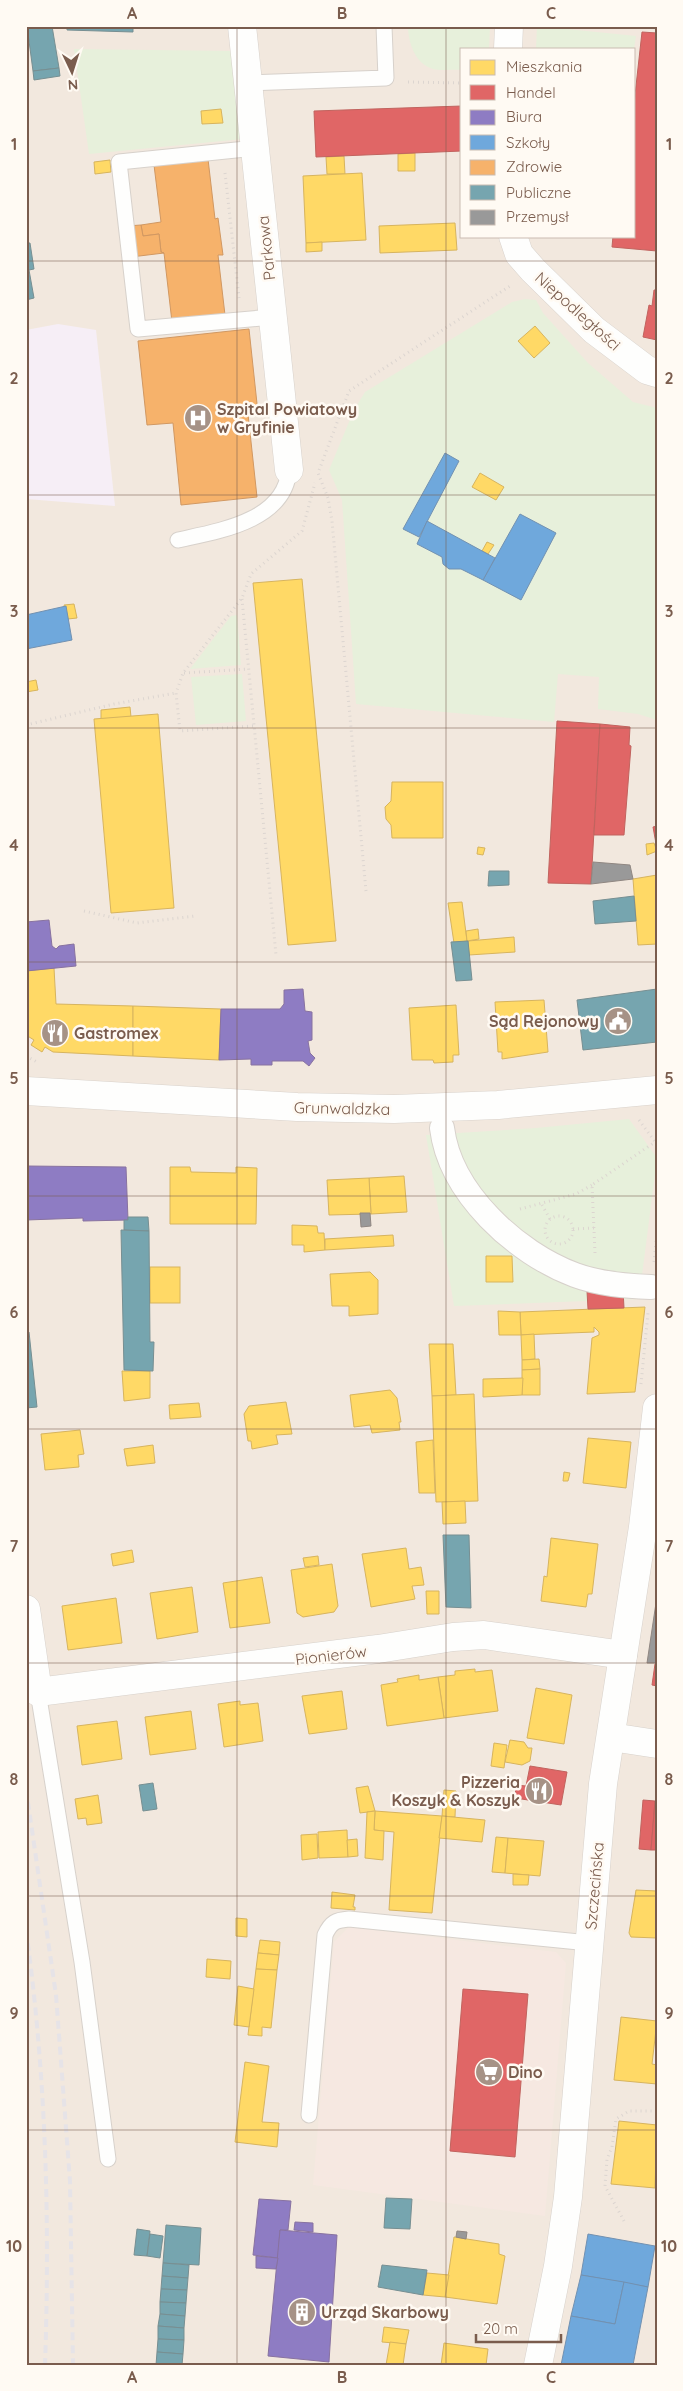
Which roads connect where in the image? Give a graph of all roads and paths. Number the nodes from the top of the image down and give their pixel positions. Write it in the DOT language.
graph roads {
  1 [pos="242,26"];
  2 [pos="384,26"];
  3 [pos="509,26"];
  4 [pos="508,48"];
  5 [pos="386,78"];
  6 [pos="248,83"];
  7 [pos="460,83"];
  8 [pos="256,148"];
  9 [pos="514,238"];
  10 [pos="533,270"];
  11 [pos="272,317"];
  12 [pos="657,373"];
  13 [pos="289,470"];
  14 [pos="318,473"];
  15 [pos="178,540"];
  16 [pos="242,598"];
  17 [pos="248,669"];
  18 [pos="183,673"];
  19 [pos="176,693"];
  20 [pos="26,725"];
  21 [pos="253,726"];
  22 [pos="366,891"];
  23 [pos="84,911"];
  24 [pos="195,916"];
  25 [pos="276,955"];
  26 [pos="657,1090"];
  27 [pos="26,1091"];
  28 [pos="634,1114"];
  29 [pos="442,1128"];
  30 [pos="656,1143"];
  31 [pos="592,1185"];
  32 [pos="542,1205"];
  33 [pos="485,1211"];
  34 [pos="550,1220"];
  35 [pos="594,1228"];
  36 [pos="573,1229"];
  37 [pos="596,1281"];
  38 [pos="651,1287"];
  39 [pos="657,1408"];
  40 [pos="26,1609"];
  41 [pos="623,1656"];
  42 [pos="38,1692"];
  43 [pos="611,1737"];
  44 [pos="657,1744"];
  45 [pos="589,1943"];
  46 [pos="657,2111"];
  47 [pos="309,2115"];
  48 [pos="108,2159"];
  49 [pos="624,2221"];
  50 [pos="538,2365"];
  1 -- 6 [label="street, Parkowa"];
  2 -- 5 [label="lane"];
  3 -- 4 [label="street"];
  5 -- 6 [label="lane"];
  5 -- 7 [label="path"];
  6 -- 8 [label="street, Parkowa"];
  8 -- 11 [label="street, Parkowa"];
  8 -- 11 [label="lane"];
  9 -- 10 [label="street, Niepodległości"];
  10 -- 12 [label="street, Niepodległości"];
  10 -- 14 [label="path"];
  11 -- 13 [label="street, Parkowa"];
  13 -- 15 [label="lane"];
  14 -- 16 [label="path"];
  14 -- 22 [label="path"];
  16 -- 17 [label="path"];
  16 -- 18 [label="path"];
  17 -- 18 [label="path"];
  17 -- 21 [label="path"];
  18 -- 19 [label="path"];
  19 -- 20 [label="path"];
  19 -- 21 [label="path"];
  21 -- 25 [label="path"];
  23 -- 24 [label="path"];
  26 -- 27 [label="street, Grunwaldzka"];
  28 -- 30 [label="path"];
  29 -- 33 [label="street"];
  30 -- 31 [label="path"];
  31 -- 32 [label="path"];
  31 -- 35 [label="path"];
  32 -- 33 [label="path"];
  32 -- 34 [label="path"];
  33 -- 37 [label="street"];
  34 -- 36 [label="path"];
  34 -- 36 [label="path"];
  35 -- 36 [label="path"];
  35 -- 37 [label="path"];
  37 -- 38 [label="street"];
  39 -- 41 [label="street, Szczecińska"];
  40 -- 42 [label="street"];
  41 -- 42 [label="street, Pionierów"];
  41 -- 43 [label="street, Szczecińska"];
  42 -- 48 [label="lane"];
  43 -- 44 [label="street"];
  43 -- 45 [label="street, Szczecińska"];
  45 -- 47 [label="lane"];
  45 -- 50 [label="street, Szczecińska"];
  46 -- 49 [label="path"];
}
